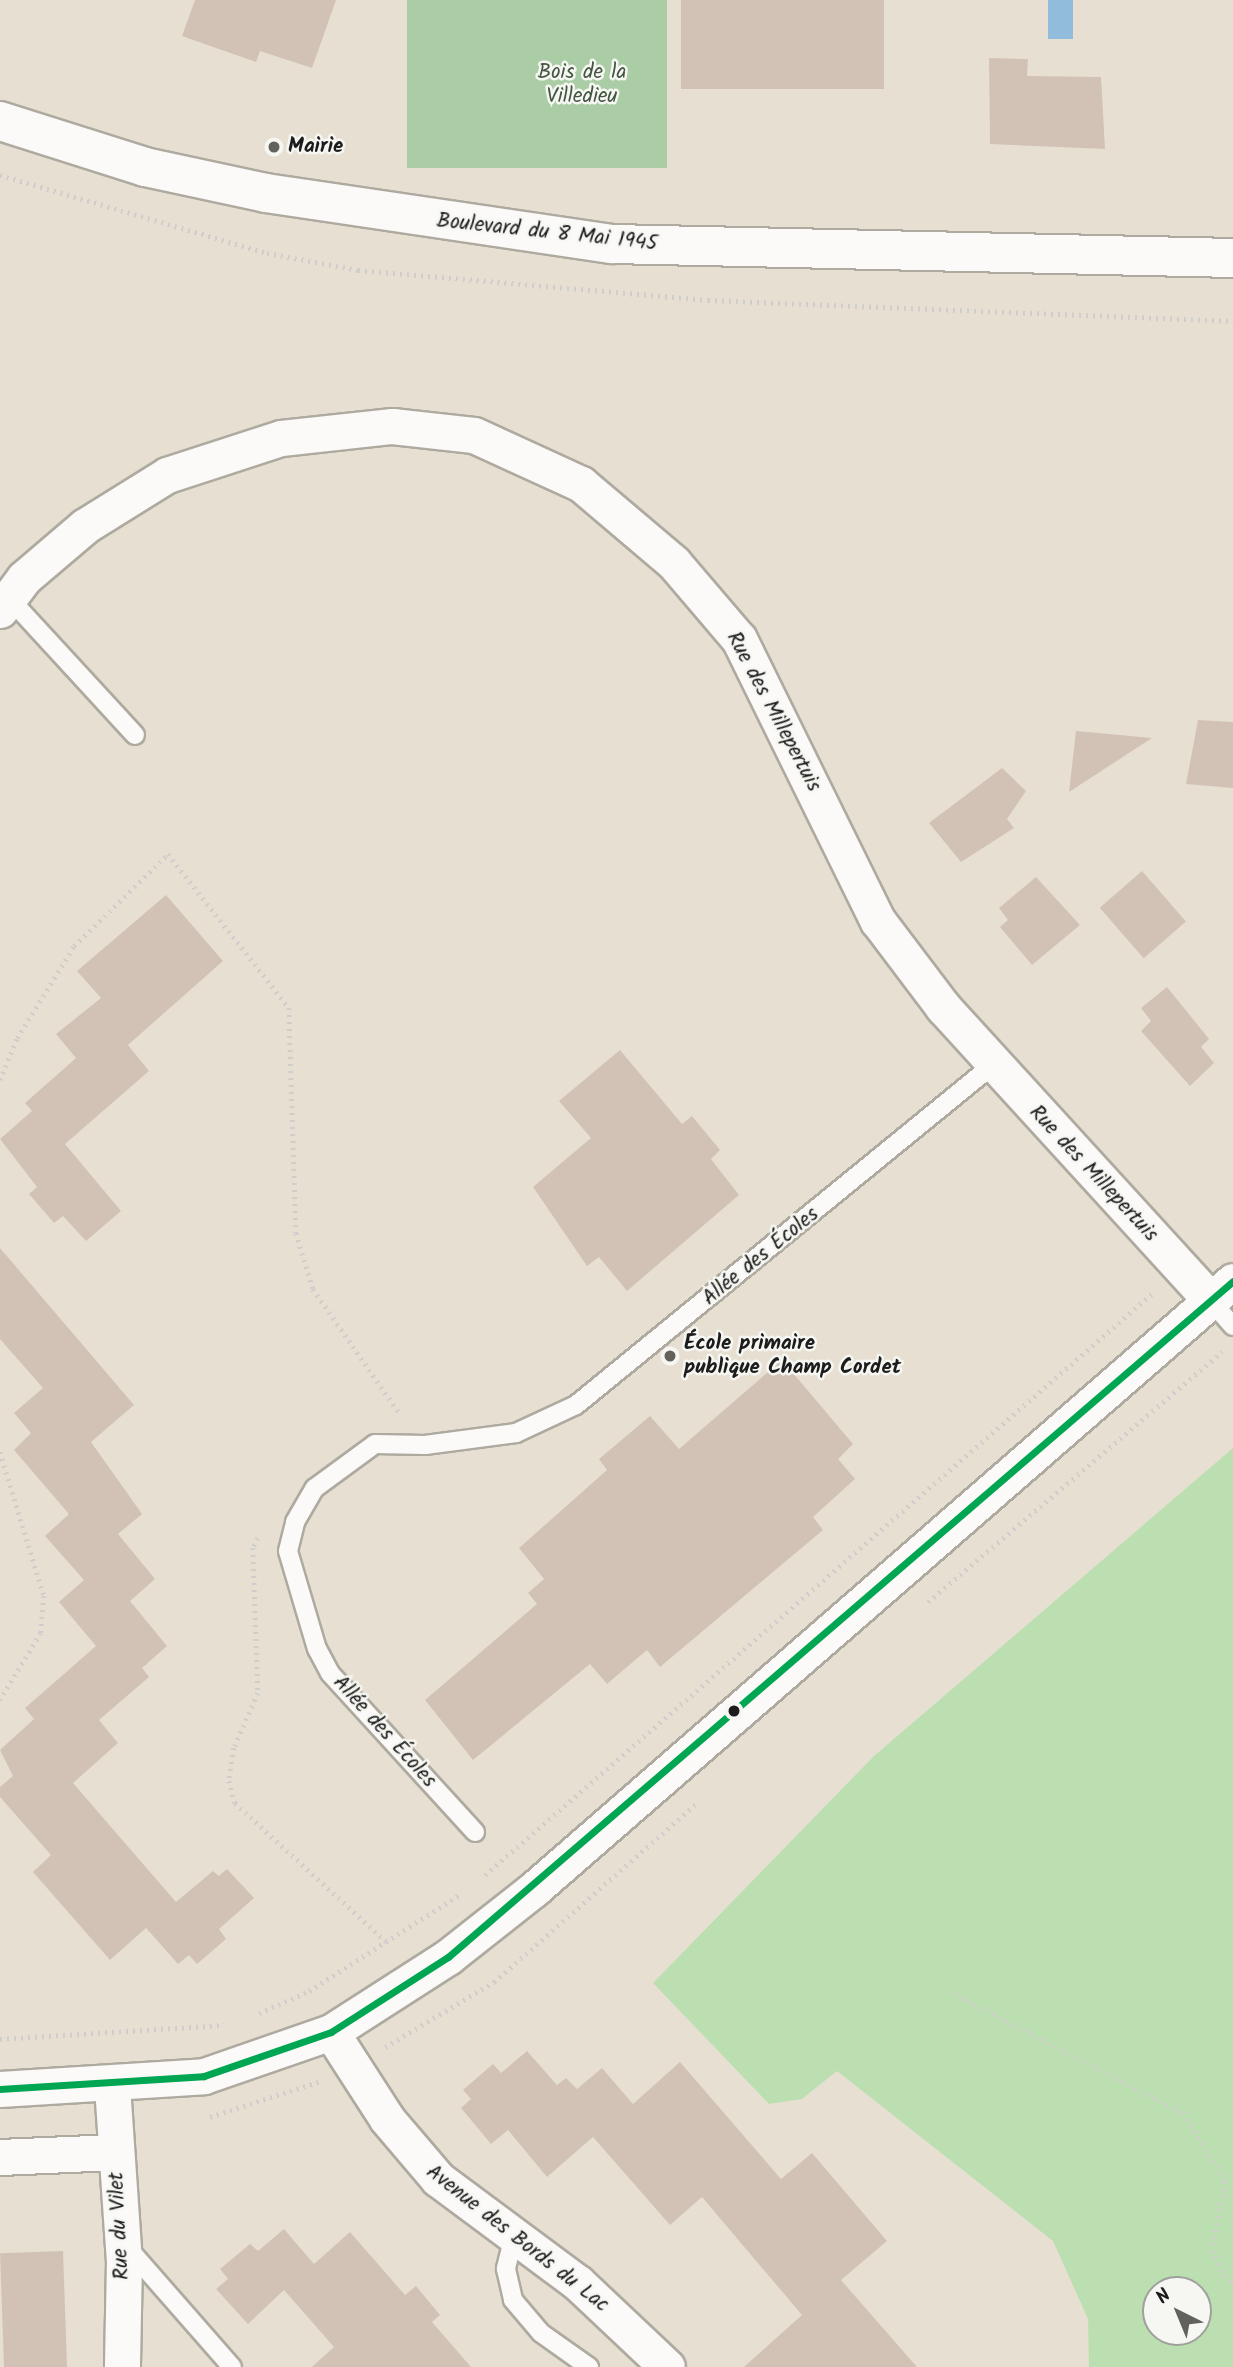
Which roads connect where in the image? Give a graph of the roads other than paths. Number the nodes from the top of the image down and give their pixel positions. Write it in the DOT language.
graph roads {
  1 [pos="0,121"];
  2 [pos="1233,258"];
  3 [pos="5,604"];
  4 [pos="135,735"];
  5 [pos="994,1064"];
  6 [pos="1226,1303"];
  7 [pos="475,1832"];
  8 [pos="331,2032"];
  9 [pos="112,2086"];
  10 [pos="0,2089"];
  11 [pos="116,2152"];
  12 [pos="0,2157"];
  13 [pos="514,2236"];
  14 [pos="122,2242"];
  15 [pos="122,2367"];
  16 [pos="232,2367"];
  17 [pos="589,2367"];
  18 [pos="667,2367"];
  1 -- 2 [label="street, Boulevard du 8 Mai 1945"];
  3 -- 4 [label="lane"];
  3 -- 5 [label="street, Rue des Millepertuis"];
  5 -- 6 [label="street, Rue des Millepertuis"];
  5 -- 7 [label="lane, Allée des Écoles"];
  6 -- 8 [label="street"];
  8 -- 9 [label="street"];
  8 -- 13 [label="street, Avenue des Bords du Lac"];
  9 -- 10 [label="street"];
  9 -- 11 [label="street, Rue du Vilet"];
  11 -- 12 [label="street"];
  11 -- 14 [label="street, Rue du Vilet"];
  13 -- 17 [label="lane"];
  13 -- 18 [label="street, Avenue des Bords du Lac"];
  14 -- 15 [label="street, Rue du Vilet"];
  14 -- 16 [label="lane"];
}
